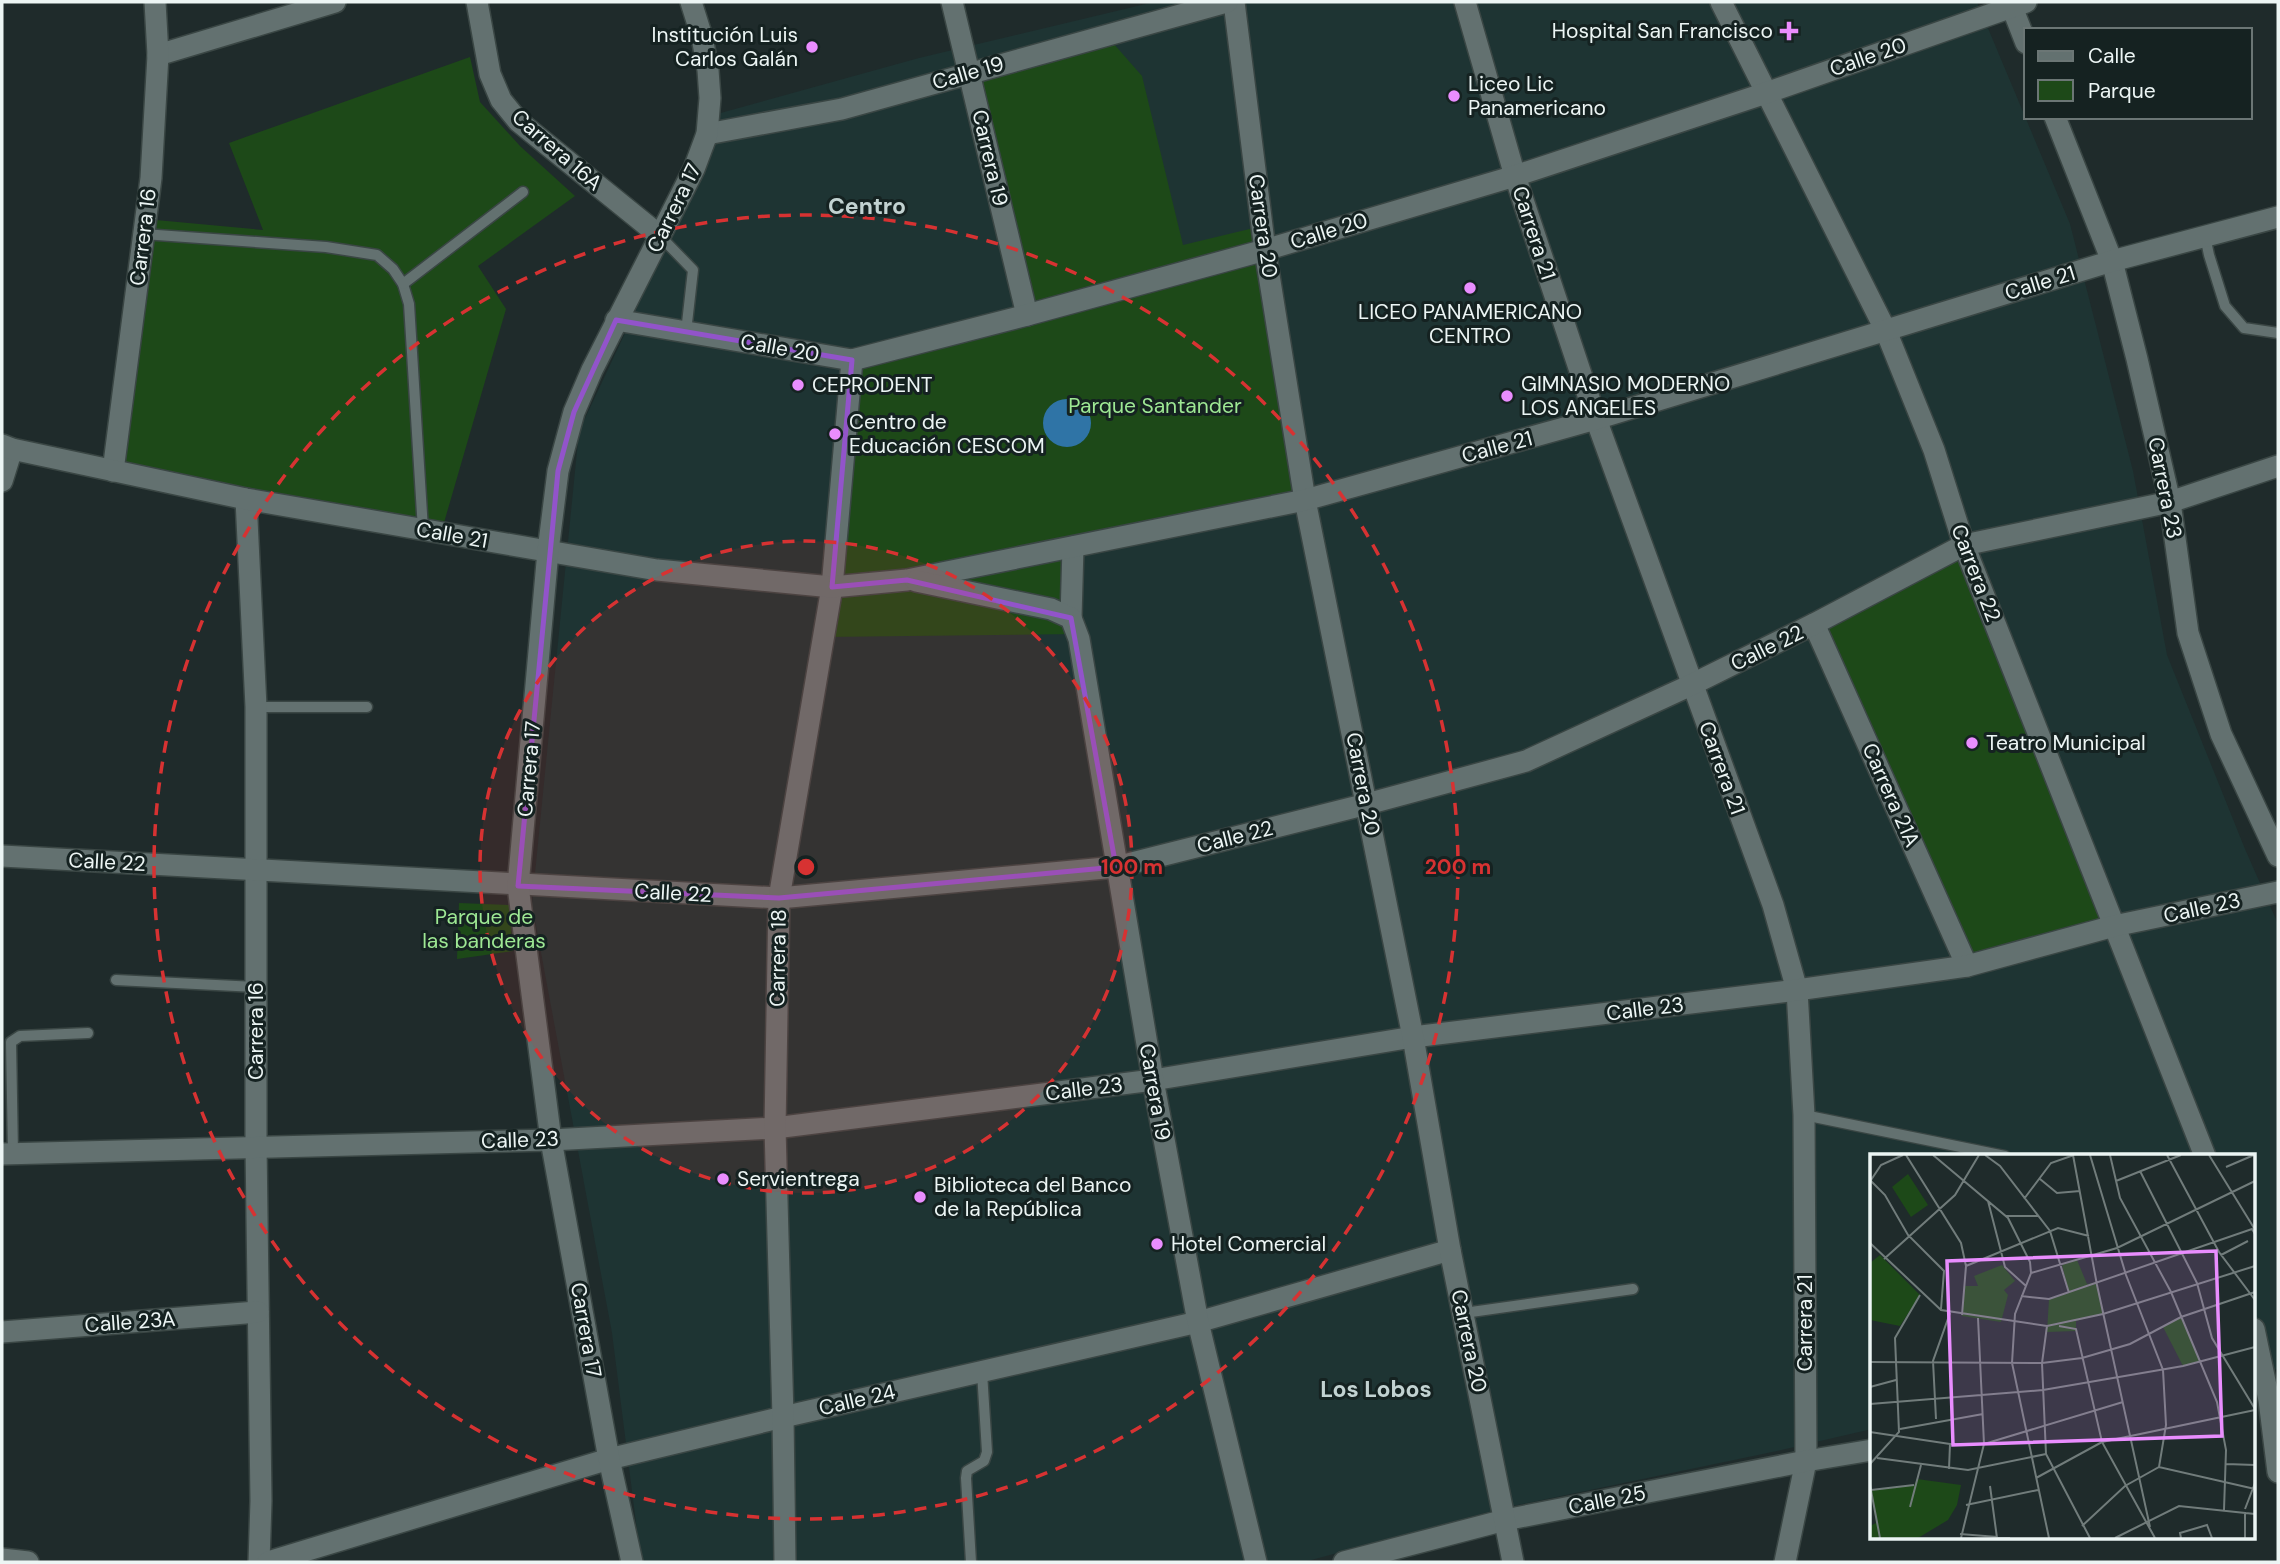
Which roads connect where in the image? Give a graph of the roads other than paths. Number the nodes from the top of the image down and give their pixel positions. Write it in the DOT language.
graph roads {
  1 [pos="155,2"];
  2 [pos="335,2"];
  3 [pos="477,2"];
  4 [pos="691,2"];
  5 [pos="952,2"];
  6 [pos="1227,2"];
  7 [pos="1234,2"];
  8 [pos="1465,2"];
  9 [pos="1721,2"];
  10 [pos="2016,3"];
  11 [pos="2024,35"];
  12 [pos="158,55"];
  13 [pos="970,72"];
  14 [pos="1766,93"];
  15 [pos="2056,119"];
  16 [pos="707,134"];
  17 [pos="1515,176"];
  18 [pos="523,192"];
  19 [pos="2278,217"];
  20 [pos="143,234"];
  21 [pos="660,236"];
  22 [pos="2205,236"];
  23 [pos="1265,250"];
  24 [pos="2112,261"];
  25 [pos="403,284"];
  26 [pos="1027,316"];
  27 [pos="616,320"];
  28 [pos="1886,331"];
  29 [pos="686,332"];
  30 [pos="2278,333"];
  31 [pos="852,360"];
  32 [pos="1596,419"];
  33 [pos="7,447"];
  34 [pos="2278,466"];
  35 [pos="113,471"];
  36 [pos="2,481"];
  37 [pos="246,499"];
  38 [pos="1305,500"];
  39 [pos="2170,502"];
  40 [pos="423,530"];
  41 [pos="1964,545"];
  42 [pos="1073,547"];
  43 [pos="548,551"];
  44 [pos="907,580"];
  45 [pos="832,587"];
  46 [pos="1071,618"];
  47 [pos="1814,624"];
  48 [pos="1691,685"];
  49 [pos="257,707"];
  50 [pos="367,707"];
  51 [pos="1367,804"];
  52 [pos="2,856"];
  53 [pos="2278,856"];
  54 [pos="1116,867"];
  55 [pos="257,871"];
  56 [pos="518,886"];
  57 [pos="2278,892"];
  58 [pos="779,898"];
  59 [pos="2114,926"];
  60 [pos="1967,966"];
  61 [pos="116,980"];
  62 [pos="256,987"];
  63 [pos="1797,990"];
  64 [pos="88,1033"];
  65 [pos="1413,1037"];
  66 [pos="1153,1080"];
  67 [pos="1804,1115"];
  68 [pos="775,1128"];
  69 [pos="551,1140"];
  70 [pos="256,1146"];
  71 [pos="7,1153"];
  72 [pos="1995,1154"];
  73 [pos="2204,1154"];
  74 [pos="1450,1250"];
  75 [pos="1633,1289"];
  76 [pos="258,1312"];
  77 [pos="1464,1312"];
  78 [pos="1198,1322"];
  79 [pos="2,1332"];
  80 [pos="2256,1340"];
  81 [pos="982,1372"];
  82 [pos="2267,1400"];
  83 [pos="783,1417"];
  84 [pos="1870,1450"];
  85 [pos="609,1459"];
  86 [pos="1806,1461"];
  87 [pos="2278,1472"];
  88 [pos="1505,1520"];
  89 [pos="2,1559"];
  90 [pos="28,1562"];
  91 [pos="259,1562"];
  92 [pos="268,1562"];
  93 [pos="632,1562"];
  94 [pos="785,1562"];
  95 [pos="971,1562"];
  96 [pos="1256,1562"];
  97 [pos="1344,1562"];
  98 [pos="1513,1562"];
  99 [pos="1785,1562"];
  1 -- 12 [label="street, Carrera 16"];
  2 -- 12 [label="street"];
  3 -- 21 [label="street, Carrera 16A"];
  4 -- 16 [label="street, Carrera 17"];
  5 -- 13 [label="street, Carrera 19"];
  6 -- 13 [label="street, Calle 19"];
  7 -- 23 [label="street, Carrera 20"];
  8 -- 17 [label="street, Carrera 21"];
  9 -- 14 [label="street, Carrera 22"];
  10 -- 11 [label="street"];
  10 -- 14 [label="street, Calle 20"];
  12 -- 20 [label="street, Carrera 16"];
  13 -- 16 [label="street, Calle 19"];
  13 -- 26 [label="street, Carrera 19"];
  14 -- 17 [label="street, Calle 20"];
  14 -- 28 [label="street, Carrera 22"];
  15 -- 24 [label="street, Carrera 23"];
  16 -- 21 [label="street, Carrera 17"];
  17 -- 23 [label="street, Calle 20"];
  17 -- 32 [label="street, Carrera 21"];
  18 -- 25 [label="lane"];
  19 -- 22 [label="street, Calle 21"];
  20 -- 25 [label="lane"];
  20 -- 35 [label="street, Carrera 16"];
  21 -- 27 [label="street, Carrera 17"];
  21 -- 29 [label="lane"];
  22 -- 24 [label="street, Calle 21"];
  22 -- 30 [label="lane"];
  23 -- 26 [label="street, Calle 20"];
  23 -- 38 [label="street, Carrera 20"];
  24 -- 28 [label="street, Calle 21"];
  24 -- 39 [label="street, Carrera 23"];
  25 -- 40 [label="lane"];
  26 -- 31 [label="street, Calle 20"];
  27 -- 29 [label="street, Calle 20"];
  27 -- 43 [label="street, Carrera 17"];
  28 -- 32 [label="street, Calle 21"];
  28 -- 41 [label="street, Carrera 22"];
  29 -- 31 [label="street, Calle 20"];
  31 -- 45 [label="street, Carrera 18"];
  32 -- 38 [label="street, Calle 21"];
  32 -- 48 [label="street, Carrera 21"];
  33 -- 35 [label="street, Calle 21"];
  33 -- 36 [label="street"];
  34 -- 39 [label="street, Calle 22"];
  35 -- 37 [label="street, Calle 21"];
  37 -- 40 [label="street, Calle 21"];
  37 -- 49 [label="street, Carrera 16"];
  38 -- 42 [label="street, Calle 21"];
  38 -- 51 [label="street, Carrera 20"];
  39 -- 41 [label="street, Calle 22"];
  39 -- 53 [label="street, Carrera 23"];
  40 -- 43 [label="street, Calle 21"];
  41 -- 47 [label="street, Calle 22"];
  41 -- 59 [label="street, Carrera 22"];
  42 -- 44 [label="street, Calle 21"];
  42 -- 46 [label="street, Carrera 19"];
  43 -- 45 [label="street, Calle 21"];
  43 -- 56 [label="street, Carrera 17"];
  44 -- 45 [label="street, Calle 21"];
  44 -- 46 [label="street, Calle 21"];
  45 -- 58 [label="street, Carrera 18"];
  46 -- 54 [label="street, Carrera 19"];
  47 -- 48 [label="street, Calle 22"];
  47 -- 60 [label="street, Carrera 21A"];
  48 -- 51 [label="street, Calle 22"];
  48 -- 63 [label="street, Carrera 21"];
  49 -- 50 [label="lane"];
  49 -- 55 [label="street, Carrera 16"];
  51 -- 54 [label="street, Calle 22"];
  51 -- 65 [label="street, Carrera 20"];
  52 -- 55 [label="street, Calle 22"];
  54 -- 58 [label="street, Calle 22"];
  54 -- 66 [label="street, Carrera 19"];
  55 -- 56 [label="street, Calle 22"];
  55 -- 62 [label="street, Carrera 16"];
  56 -- 58 [label="street, Calle 22"];
  56 -- 69 [label="street, Carrera 17"];
  57 -- 59 [label="street, Calle 23"];
  58 -- 68 [label="street, Carrera 18"];
  59 -- 60 [label="street, Calle 23"];
  59 -- 73 [label="street, Carrera 22"];
  60 -- 63 [label="street, Calle 23"];
  61 -- 62 [label="lane"];
  62 -- 70 [label="street, Carrera 16"];
  63 -- 65 [label="street, Calle 23"];
  63 -- 67 [label="street, Carrera 21"];
  64 -- 71 [label="lane"];
  65 -- 66 [label="street, Calle 23"];
  65 -- 74 [label="street, Carrera 20"];
  66 -- 68 [label="street, Calle 23"];
  66 -- 78 [label="street, Carrera 19"];
  67 -- 72 [label="lane"];
  67 -- 86 [label="street, Carrera 21"];
  68 -- 69 [label="street, Calle 23"];
  68 -- 83 [label="street, Carrera 18"];
  69 -- 70 [label="street, Calle 23"];
  69 -- 85 [label="street, Carrera 17"];
  70 -- 71 [label="street, Calle 23"];
  70 -- 76 [label="street, Carrera 16"];
  74 -- 77 [label="street, Carrera 20"];
  74 -- 78 [label="street, Calle 24"];
  75 -- 77 [label="lane"];
  76 -- 79 [label="street, Calle 23A"];
  76 -- 91 [label="street, Carrera 16"];
  77 -- 88 [label="street, Carrera 20"];
  78 -- 81 [label="street, Calle 24"];
  78 -- 96 [label="street, Carrera 19"];
  80 -- 82 [label="street"];
  81 -- 83 [label="street, Calle 24"];
  81 -- 95 [label="lane"];
  82 -- 87 [label="street"];
  83 -- 85 [label="street, Calle 24"];
  83 -- 94 [label="street, Carrera 18"];
  84 -- 86 [label="street, Calle 25"];
  85 -- 92 [label="street, Calle 24"];
  85 -- 93 [label="street, Carrera 17"];
  86 -- 88 [label="street, Calle 25"];
  86 -- 99 [label="street, Carrera 21"];
  88 -- 97 [label="street, Calle 25"];
  88 -- 98 [label="street, Carrera 20"];
  89 -- 90 [label="street"];
}
